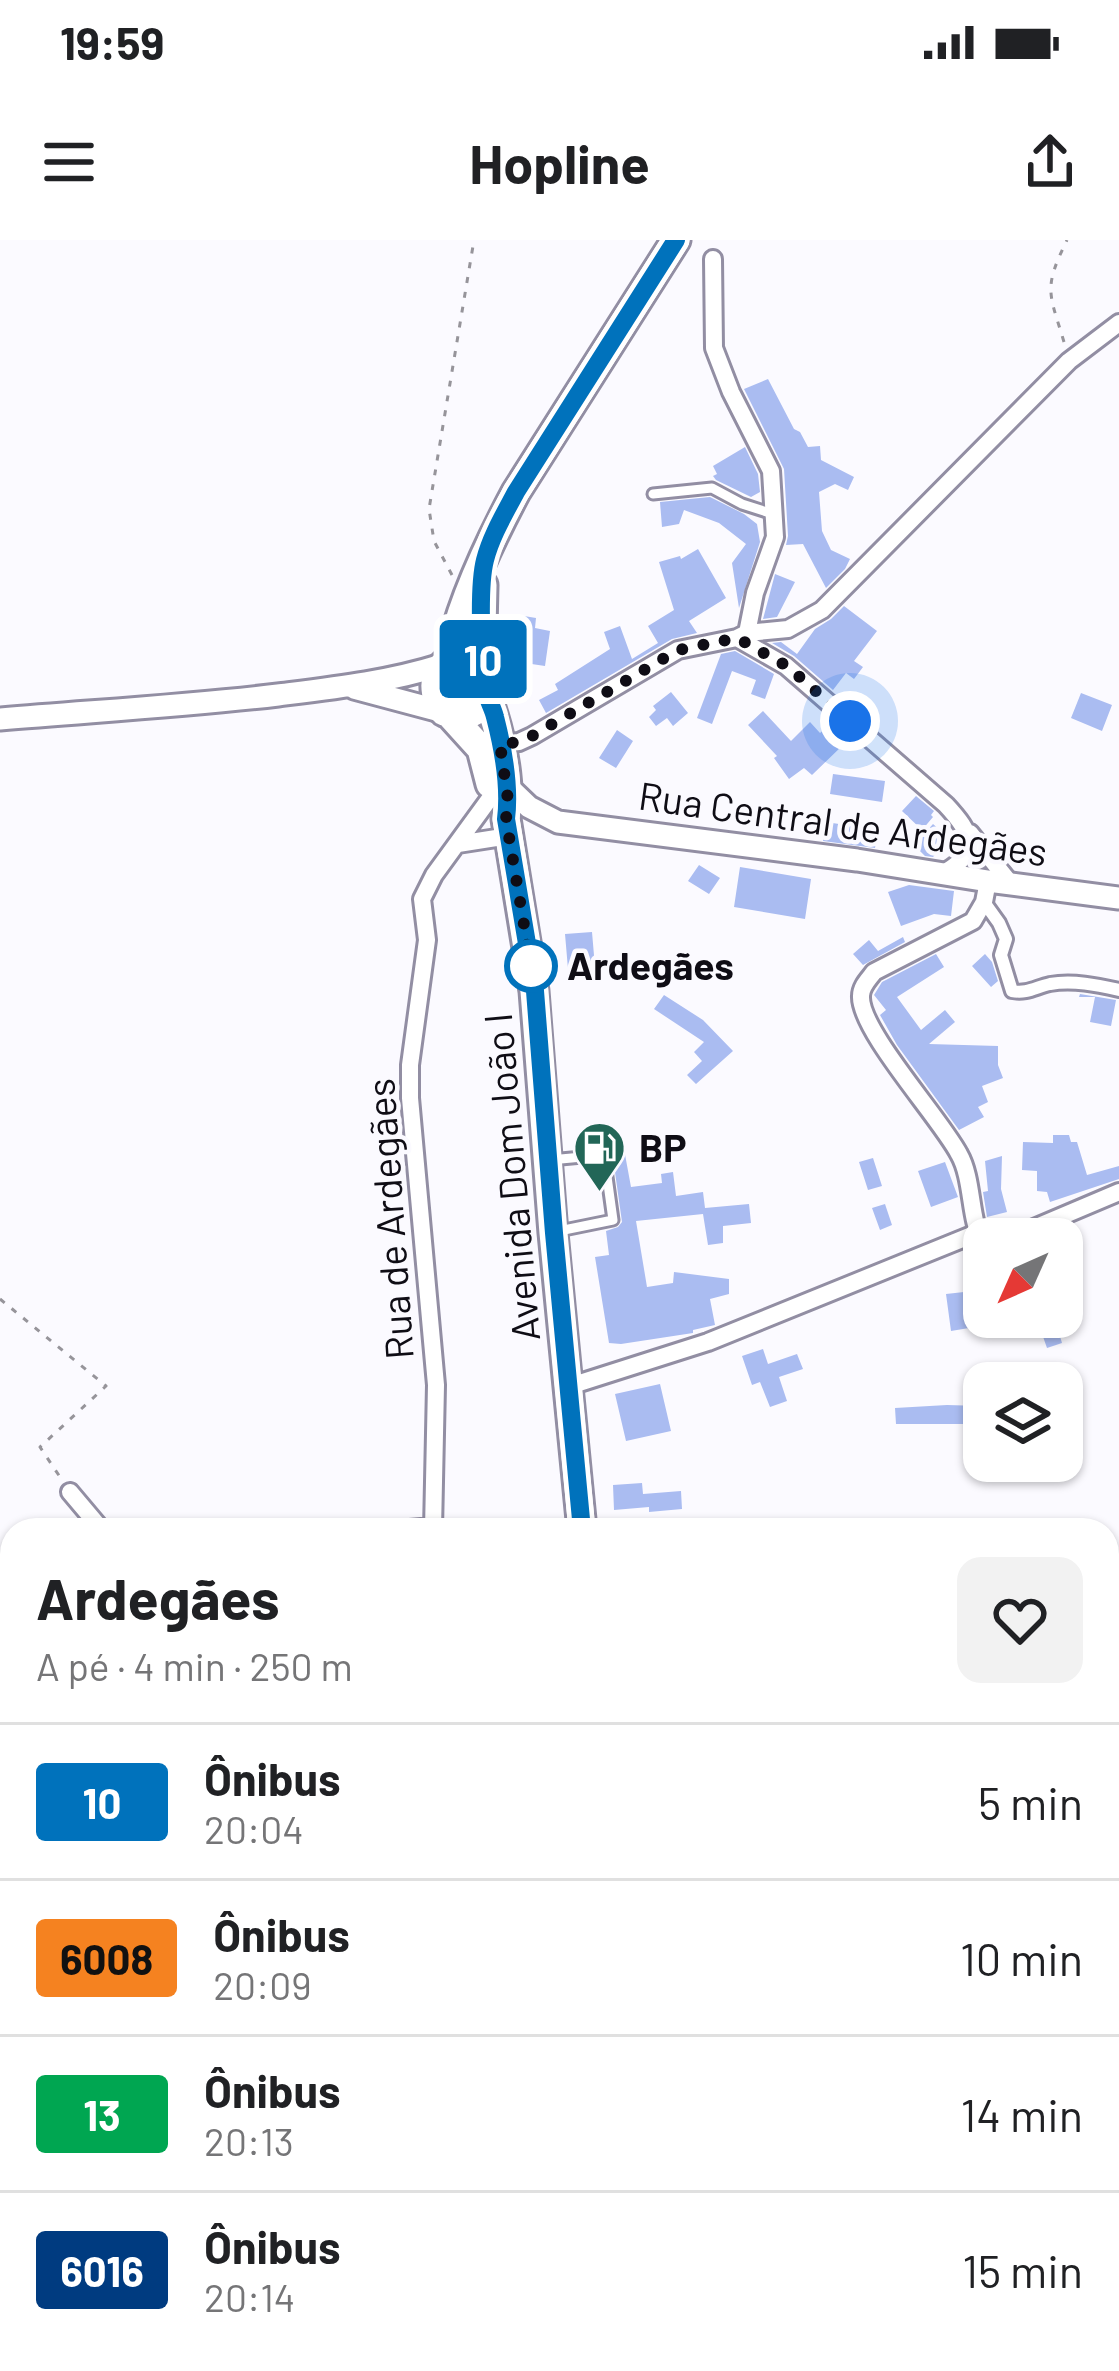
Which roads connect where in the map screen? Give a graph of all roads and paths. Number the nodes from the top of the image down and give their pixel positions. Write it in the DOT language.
graph roads {
  1 [pos="474,240"];
  2 [pos="676,240"];
  3 [pos="1067,240"];
  4 [pos="713,259"];
  5 [pos="1119,323"];
  6 [pos="1069,362"];
  7 [pos="653,494"];
  8 [pos="773,514"];
  9 [pos="484,562"];
  10 [pos="467,603"];
  11 [pos="742,636"];
  12 [pos="446,662"];
  13 [pos="484,679"];
  14 [pos="348,686"];
  15 [pos="448,714"];
  16 [pos="0,718"];
  17 [pos="500,744"];
  18 [pos="503,808"];
  19 [pos="558,822"];
  20 [pos="970,838"];
  21 [pos="458,844"];
  22 [pos="943,874"];
  23 [pos="1011,884"];
  24 [pos="986,891"];
  25 [pos="1119,898"];
  26 [pos="1119,990"];
  27 [pos="549,1160"];
  28 [pos="1119,1192"];
  29 [pos="977,1218"];
  30 [pos="1058,1218"];
  31 [pos="554,1233"];
  32 [pos="963,1244"];
  33 [pos="0,1299"];
  34 [pos="570,1386"];
  35 [pos="70,1492"];
  36 [pos="92,1518"];
  37 [pos="432,1518"];
  38 [pos="581,1518"];
  1 -- 10 [label="path"];
  2 -- 9 [label="main road"];
  3 -- 6 [label="path"];
  4 -- 8 [label="street"];
  5 -- 6 [label="street"];
  6 -- 11 [label="street"];
  7 -- 8 [label="lane"];
  8 -- 11 [label="street"];
  9 -- 10 [label="main road"];
  9 -- 13 [label="main road, Avenida Dom João I"];
  10 -- 12 [label="main road"];
  11 -- 17 [label="street"];
  11 -- 20 [label="street"];
  12 -- 13 [label="main road"];
  12 -- 14 [label="street"];
  12 -- 15 [label="main road"];
  13 -- 15 [label="main road"];
  13 -- 17 [label="main road, Avenida Dom João I"];
  14 -- 15 [label="street"];
  14 -- 16 [label="street"];
  15 -- 18 [label="main road, Avenida Dom João I"];
  17 -- 18 [label="main road, Avenida Dom João I"];
  18 -- 19 [label="street, Rua Central de Ardegães"];
  18 -- 19 [label="street, Rua Central de Ardegães"];
  18 -- 21 [label="street"];
  18 -- 21 [label="street, Rua de Ardegães"];
  18 -- 27 [label="main road, Avenida Dom João I"];
  19 -- 22 [label="street, Rua Central de Ardegães"];
  20 -- 22 [label="street"];
  20 -- 23 [label="street"];
  21 -- 37 [label="street, Rua de Ardegães"];
  22 -- 24 [label="street, Rua Central de Ardegães"];
  23 -- 24 [label="street, Rua Central de Ardegães"];
  23 -- 25 [label="street, Rua Central de Ardegães"];
  24 -- 26 [label="street"];
  24 -- 29 [label="street"];
  27 -- 31 [label="main road, Avenida Dom João I"];
  27 -- 31 [label="lane"];
  28 -- 30 [label="street"];
  31 -- 34 [label="main road, Avenida Dom João I"];
  32 -- 34 [label="street"];
  33 -- 35 [label="path"];
  34 -- 38 [label="main road, Avenida Dom João I"];
  35 -- 36 [label="street"];
}
